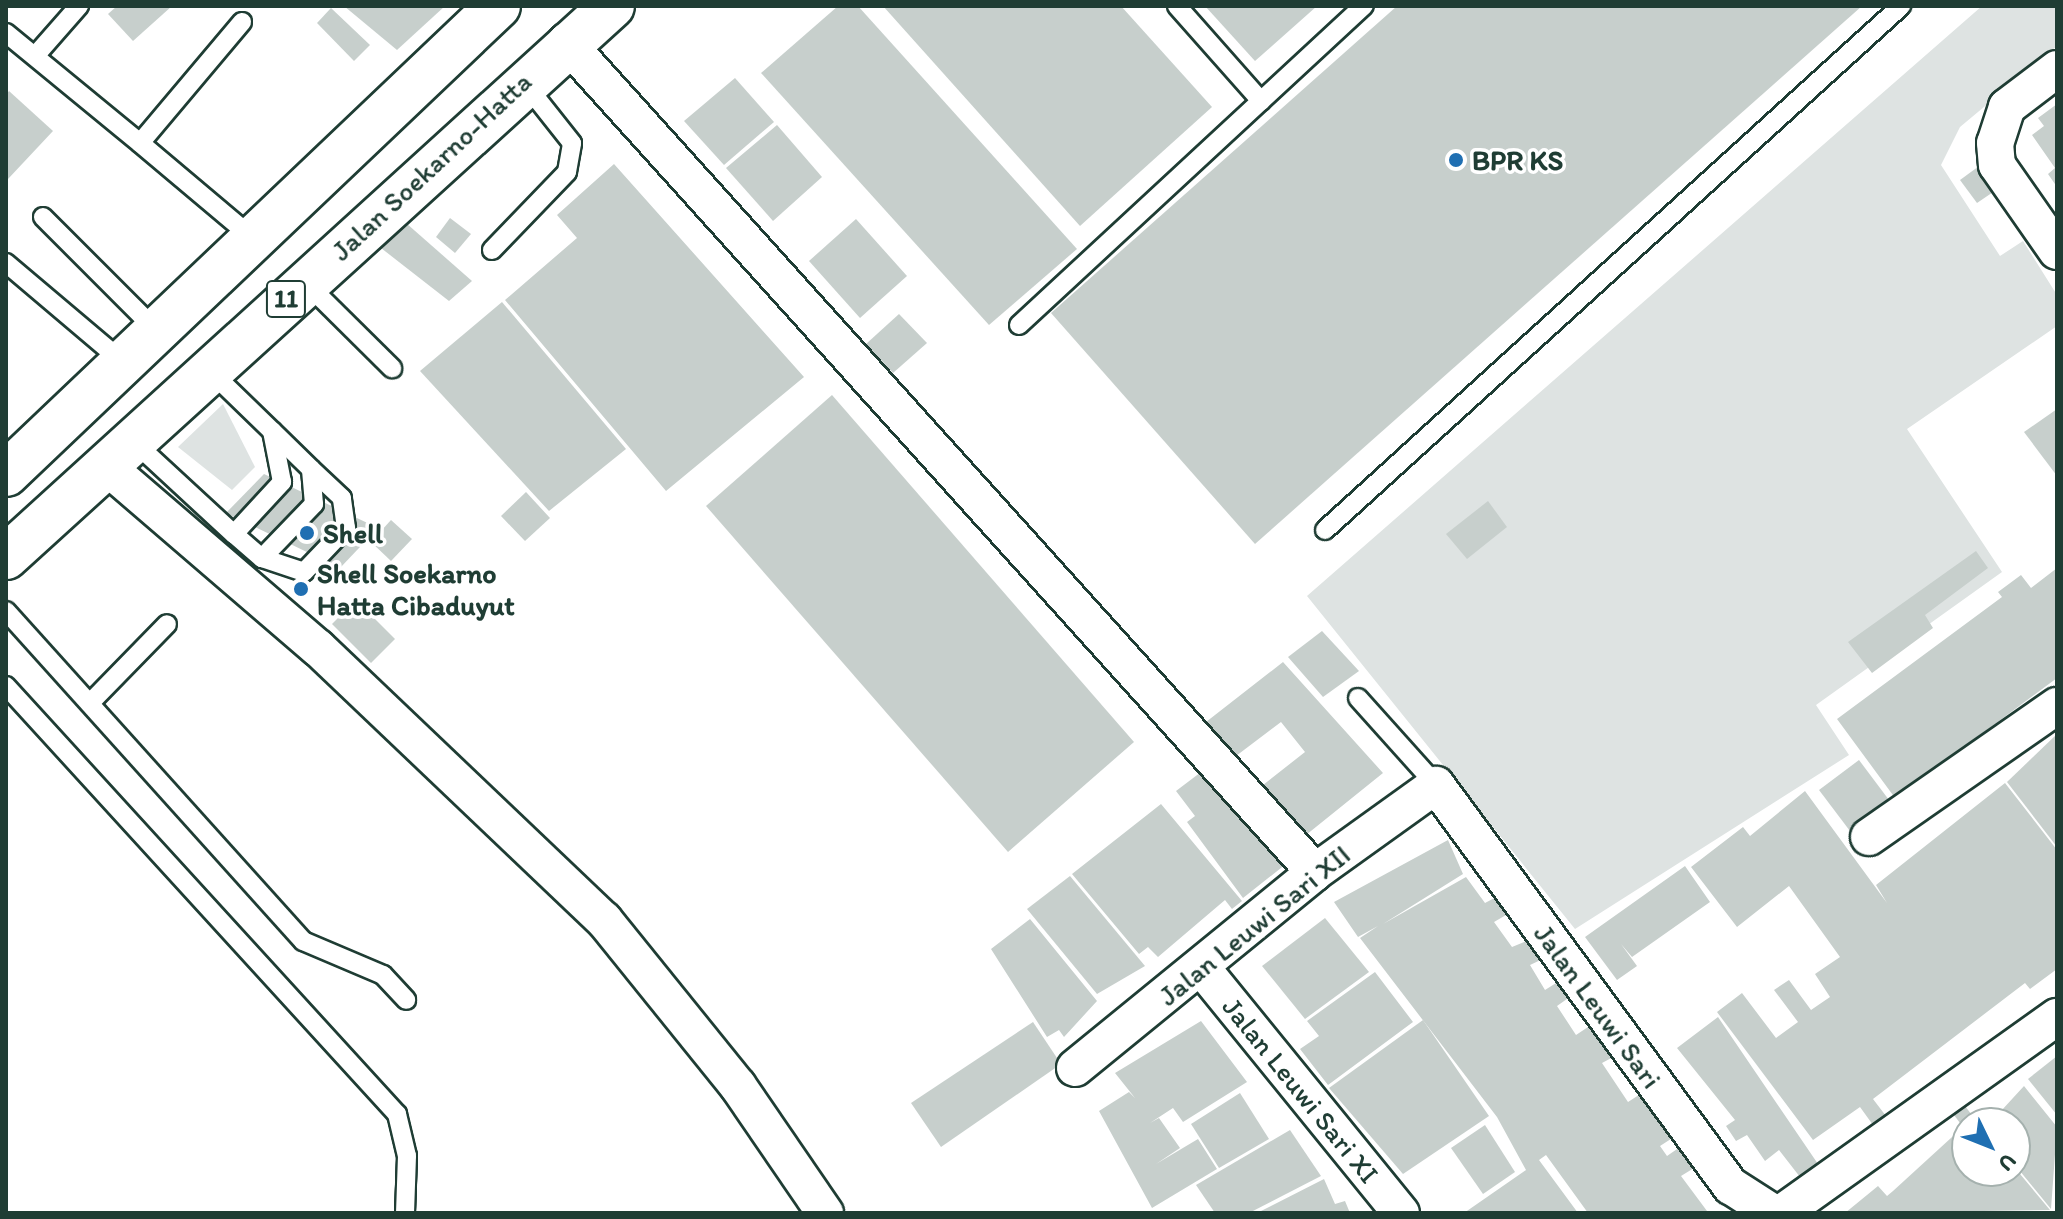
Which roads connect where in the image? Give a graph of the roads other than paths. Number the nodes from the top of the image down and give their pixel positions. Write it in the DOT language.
graph roads {
  1 [pos="79,6"];
  2 [pos="601,6"];
  3 [pos="612,6"];
  4 [pos="1177,6"];
  5 [pos="1364,6"];
  6 [pos="1901,6"];
  7 [pos="497,11"];
  8 [pos="242,22"];
  9 [pos="6,33"];
  10 [pos="566,42"];
  11 [pos="35,56"];
  12 [pos="2057,69"];
  13 [pos="523,82"];
  14 [pos="1261,101"];
  15 [pos="140,143"];
  16 [pos="43,217"];
  17 [pos="255,240"];
  18 [pos="492,250"];
  19 [pos="2057,251"];
  20 [pos="6,263"];
  21 [pos="305,282"];
  22 [pos="1019,325"];
  23 [pos="157,332"];
  24 [pos="124,363"];
  25 [pos="392,368"];
  26 [pos="209,370"];
  27 [pos="272,431"];
  28 [pos="119,453"];
  29 [pos="311,469"];
  30 [pos="6,474"];
  31 [pos="1325,530"];
  32 [pos="234,534"];
  33 [pos="6,557"];
  34 [pos="262,558"];
  35 [pos="6,611"];
  36 [pos="167,624"];
  37 [pos="6,686"];
  38 [pos="1358,698"];
  39 [pos="90,703"];
  40 [pos="2057,706"];
  41 [pos="1436,785"];
  42 [pos="1869,837"];
  43 [pos="1315,872"];
  44 [pos="1201,967"];
  45 [pos="406,1000"];
  46 [pos="2057,1017"];
  47 [pos="1075,1068"];
  48 [pos="405,1213"];
  49 [pos="825,1213"];
  50 [pos="1401,1213"];
  51 [pos="1773,1213"];
  52 [pos="1782,1213"];
  1 -- 11 [label="lane"];
  2 -- 10 [label="highway, 11"];
  3 -- 10 [label="highway, Jalan Soekarno-Hatta / 11"];
  4 -- 14 [label="lane"];
  5 -- 14 [label="lane"];
  6 -- 31 [label="lane"];
  7 -- 17 [label="highway, 11"];
  8 -- 15 [label="lane"];
  9 -- 11 [label="lane"];
  10 -- 13 [label="highway, Jalan Soekarno-Hatta / 11"];
  10 -- 43 [label="street"];
  11 -- 15 [label="lane"];
  12 -- 19 [label="street"];
  13 -- 18 [label="lane"];
  13 -- 21 [label="highway, Jalan Soekarno-Hatta / 11"];
  14 -- 22 [label="lane"];
  15 -- 17 [label="lane"];
  16 -- 23 [label="lane"];
  17 -- 23 [label="highway, 11"];
  20 -- 24 [label="lane"];
  21 -- 25 [label="lane"];
  21 -- 26 [label="highway, Jalan Soekarno-Hatta / 11"];
  23 -- 24 [label="highway, 11"];
  24 -- 30 [label="highway, 11"];
  26 -- 27 [label="lane"];
  26 -- 28 [label="highway, Jalan Soekarno-Hatta / 11"];
  27 -- 29 [label="lane"];
  27 -- 32 [label="lane"];
  28 -- 32 [label="lane"];
  28 -- 33 [label="highway, Jalan Soekarno-Hatta / 11"];
  28 -- 49 [label="street"];
  29 -- 34 [label="lane"];
  29 -- 34 [label="lane"];
  32 -- 34 [label="lane"];
  35 -- 39 [label="lane"];
  36 -- 39 [label="lane"];
  37 -- 48 [label="lane"];
  38 -- 41 [label="lane"];
  39 -- 45 [label="lane"];
  40 -- 42 [label="street"];
  41 -- 43 [label="street, Jalan Leuwi Sari XII"];
  41 -- 51 [label="street, Jalan Leuwi Sari"];
  43 -- 44 [label="street, Jalan Leuwi Sari XII"];
  44 -- 47 [label="street, Jalan Leuwi Sari XII"];
  44 -- 50 [label="street, Jalan Leuwi Sari XI"];
  46 -- 52 [label="street"];
}
